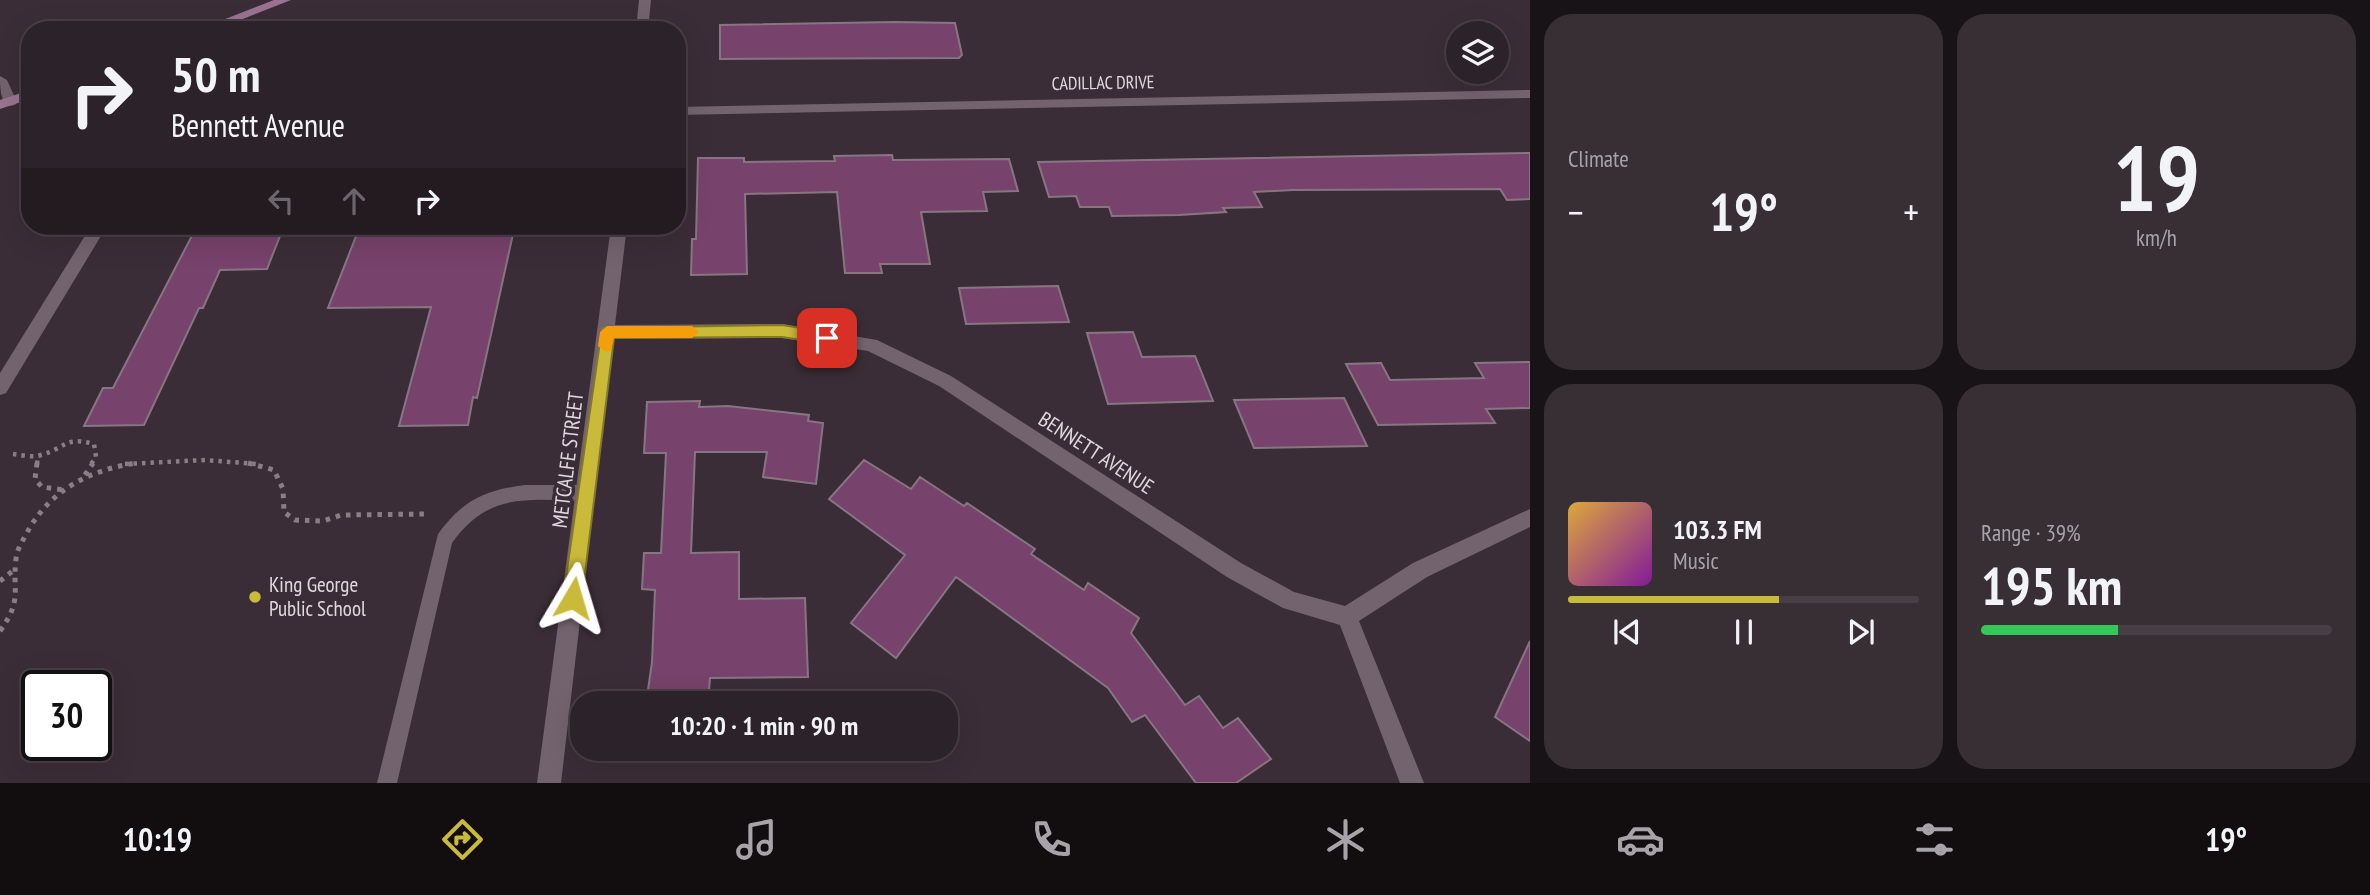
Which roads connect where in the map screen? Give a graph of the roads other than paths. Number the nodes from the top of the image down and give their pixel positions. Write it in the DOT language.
graph roads {
  1 [pos="285,0"];
  2 [pos="645,0"];
  3 [pos="234,21"];
  4 [pos="643,21"];
  5 [pos="0,80"];
  6 [pos="1530,94"];
  7 [pos="5,104"];
  8 [pos="686,111"];
  9 [pos="94,235"];
  10 [pos="618,235"];
  11 [pos="607,332"];
  12 [pos="0,388"];
  13 [pos="586,493"];
  14 [pos="1530,518"];
  15 [pos="1347,617"];
  16 [pos="387,783"];
  17 [pos="549,783"];
  18 [pos="1412,783"];
  1 -- 3 [label="main road"];
  2 -- 4 [label="street"];
  5 -- 7 [label="street"];
  6 -- 8 [label="street, CADILLAC DRIVE"];
  9 -- 12 [label="street"];
  10 -- 11 [label="street, METCALFE STREET"];
  11 -- 13 [label="street, METCALFE STREET"];
  11 -- 15 [label="street, BENNETT AVENUE"];
  13 -- 16 [label="lane"];
  13 -- 17 [label="street, METCALFE STREET"];
  14 -- 15 [label="street"];
  15 -- 18 [label="street"];
}
